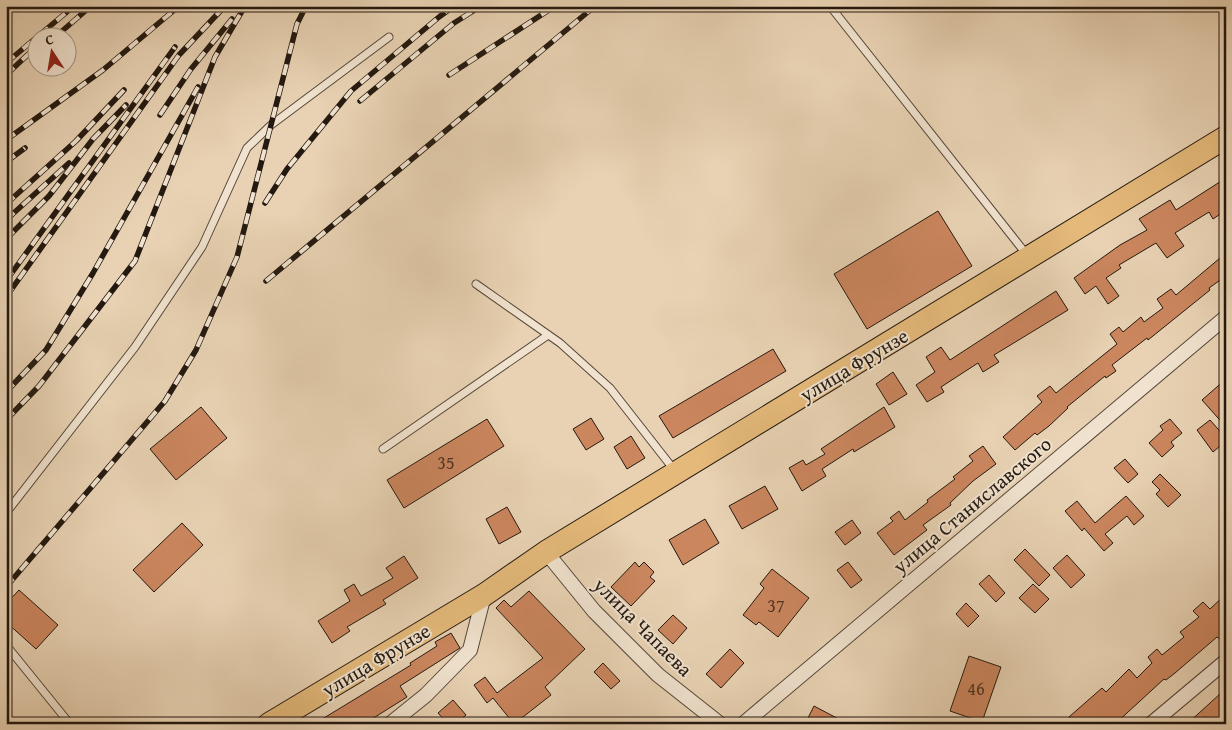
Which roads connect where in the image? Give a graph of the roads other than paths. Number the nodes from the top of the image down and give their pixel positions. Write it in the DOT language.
graph roads {
  1 [pos="830,6"];
  2 [pos="389,37"];
  3 [pos="1226,137"];
  4 [pos="1029,258"];
  5 [pos="476,284"];
  6 [pos="1226,317"];
  7 [pos="548,335"];
  8 [pos="383,449"];
  9 [pos="677,473"];
  10 [pos="6,513"];
  11 [pos="546,552"];
  12 [pos="484,595"];
  13 [pos="6,645"];
  14 [pos="1226,661"];
  15 [pos="70,724"];
  16 [pos="269,724"];
  17 [pos="390,724"];
  18 [pos="720,724"];
  19 [pos="743,724"];
  20 [pos="1151,724"];
  1 -- 4 [label="lane"];
  2 -- 10 [label="lane"];
  3 -- 4 [label="main road, улица Фрунзе"];
  4 -- 9 [label="main road, улица Фрунзе"];
  5 -- 7 [label="lane"];
  6 -- 19 [label="street, улица Станиславского"];
  7 -- 8 [label="lane"];
  7 -- 9 [label="lane"];
  9 -- 11 [label="main road, улица Фрунзе"];
  11 -- 12 [label="main road, улица Фрунзе"];
  11 -- 18 [label="street, улица Чапаева"];
  12 -- 16 [label="main road, улица Фрунзе"];
  12 -- 17 [label="street"];
  13 -- 15 [label="lane"];
  14 -- 20 [label="street"];
}
